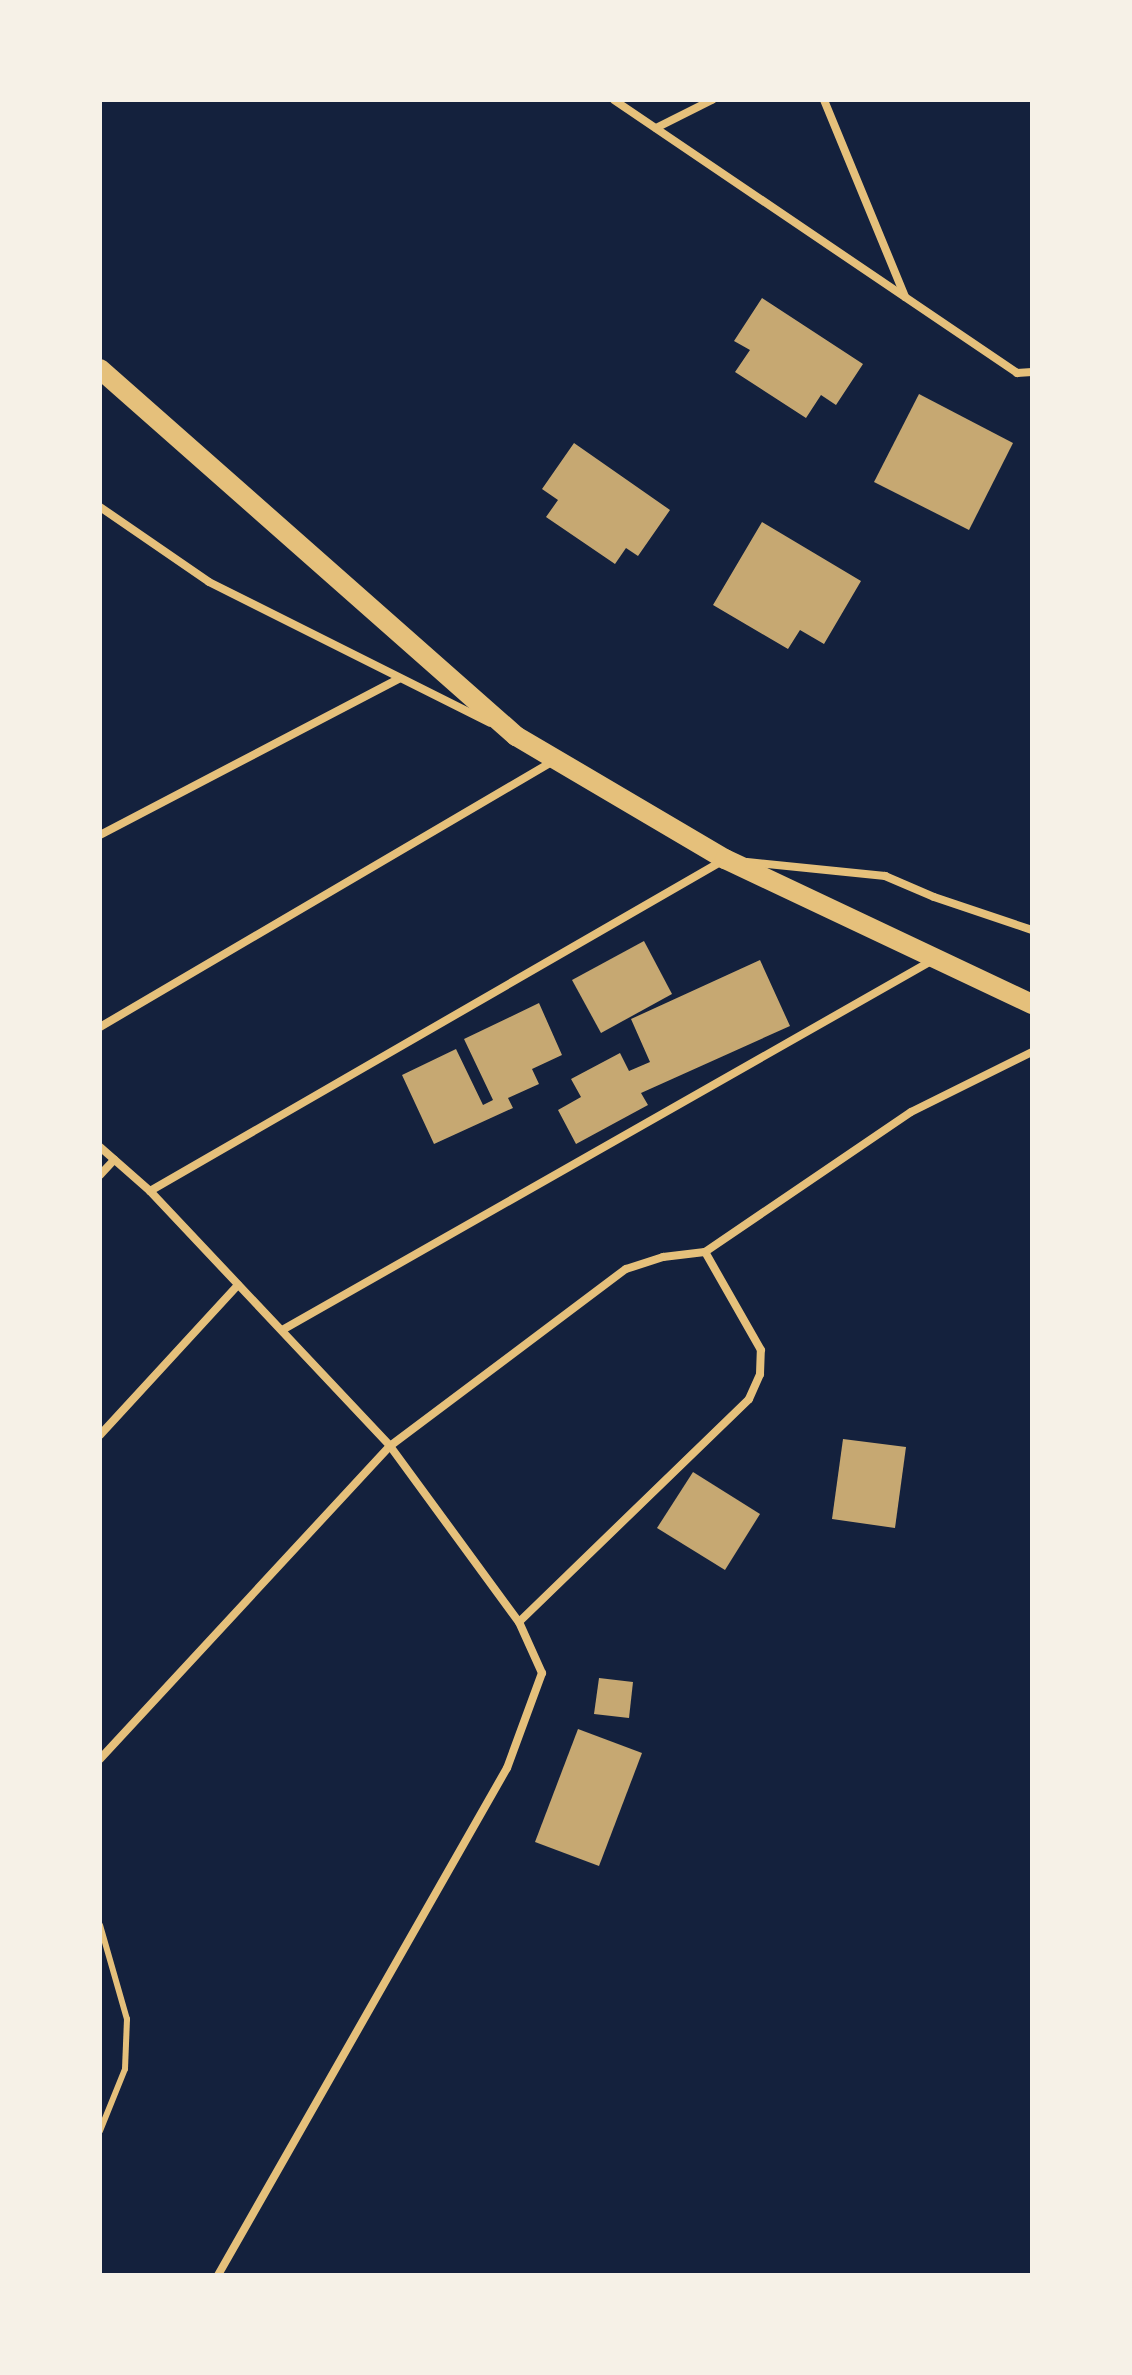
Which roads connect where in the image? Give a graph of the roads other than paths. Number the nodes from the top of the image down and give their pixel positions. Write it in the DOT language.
graph roads {
  1 [pos="614,100"];
  2 [pos="712,100"];
  3 [pos="824,100"];
  4 [pos="656,128"];
  5 [pos="905,298"];
  6 [pos="100,369"];
  7 [pos="1032,372"];
  8 [pos="100,507"];
  9 [pos="399,679"];
  10 [pos="516,736"];
  11 [pos="556,759"];
  12 [pos="100,835"];
  13 [pos="725,859"];
  14 [pos="1032,930"];
  15 [pos="936,959"];
  16 [pos="1032,1004"];
  17 [pos="100,1027"];
  18 [pos="1032,1052"];
  19 [pos="100,1147"];
  20 [pos="114,1160"];
  21 [pos="100,1175"];
  22 [pos="150,1191"];
  23 [pos="705,1252"];
  24 [pos="238,1285"];
  25 [pos="284,1329"];
  26 [pos="100,1435"];
  27 [pos="390,1446"];
  28 [pos="519,1622"];
  29 [pos="100,1759"];
  30 [pos="100,1925"];
  31 [pos="100,2131"];
  32 [pos="218,2275"];
  1 -- 4 [label="street"];
  2 -- 4 [label="street"];
  3 -- 5 [label="street"];
  4 -- 5 [label="street"];
  5 -- 7 [label="street"];
  6 -- 10 [label="main road"];
  8 -- 9 [label="street"];
  9 -- 10 [label="street"];
  9 -- 12 [label="street"];
  10 -- 11 [label="main road"];
  11 -- 13 [label="main road"];
  11 -- 17 [label="street"];
  13 -- 14 [label="street"];
  13 -- 15 [label="main road"];
  13 -- 22 [label="street"];
  15 -- 16 [label="main road"];
  15 -- 25 [label="street"];
  18 -- 23 [label="street"];
  19 -- 20 [label="street"];
  20 -- 21 [label="street"];
  20 -- 22 [label="street"];
  22 -- 24 [label="street"];
  23 -- 27 [label="street"];
  23 -- 28 [label="street"];
  24 -- 25 [label="street"];
  24 -- 26 [label="street"];
  25 -- 27 [label="street"];
  27 -- 28 [label="street"];
  27 -- 29 [label="street"];
  28 -- 32 [label="street"];
  30 -- 31 [label="lane"];
}
